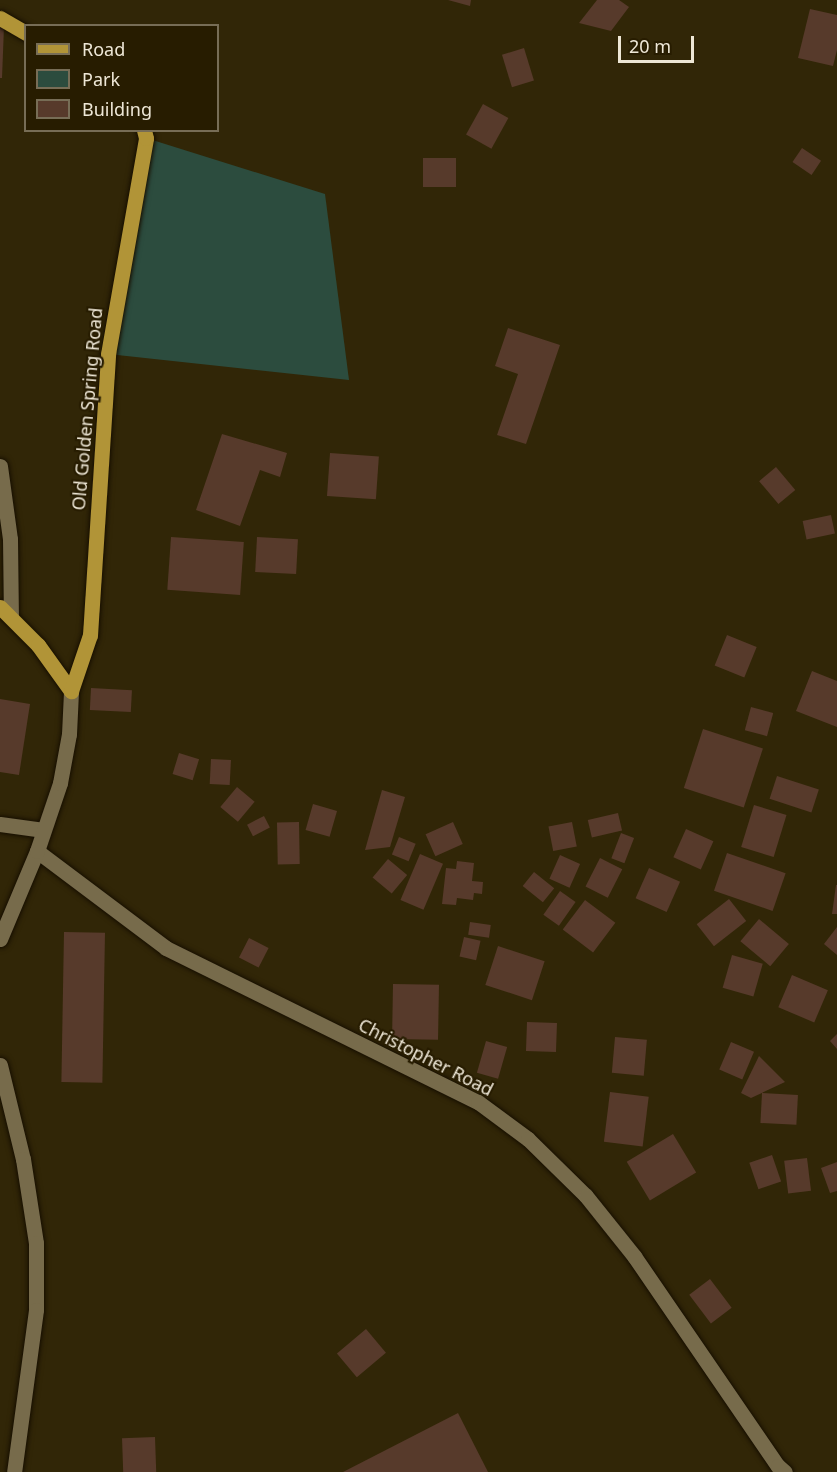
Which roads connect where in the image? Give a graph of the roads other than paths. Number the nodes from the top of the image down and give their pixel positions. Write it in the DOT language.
graph roads {
  1 [pos="0,18"];
  2 [pos="24,32"];
  3 [pos="144,132"];
  4 [pos="0,466"];
  5 [pos="5,612"];
  6 [pos="70,690"];
  7 [pos="0,824"];
  8 [pos="44,830"];
  9 [pos="37,851"];
  10 [pos="0,939"];
  11 [pos="0,1065"];
  12 [pos="14,1472"];
  13 [pos="785,1472"];
  1 -- 2 [label="main road"];
  3 -- 6 [label="main road, Old Golden Spring Road"];
  4 -- 5 [label="street"];
  5 -- 6 [label="main road"];
  6 -- 8 [label="street"];
  7 -- 8 [label="street"];
  8 -- 9 [label="street"];
  9 -- 10 [label="street"];
  9 -- 13 [label="street, Christopher Road"];
  11 -- 12 [label="street"];
}
